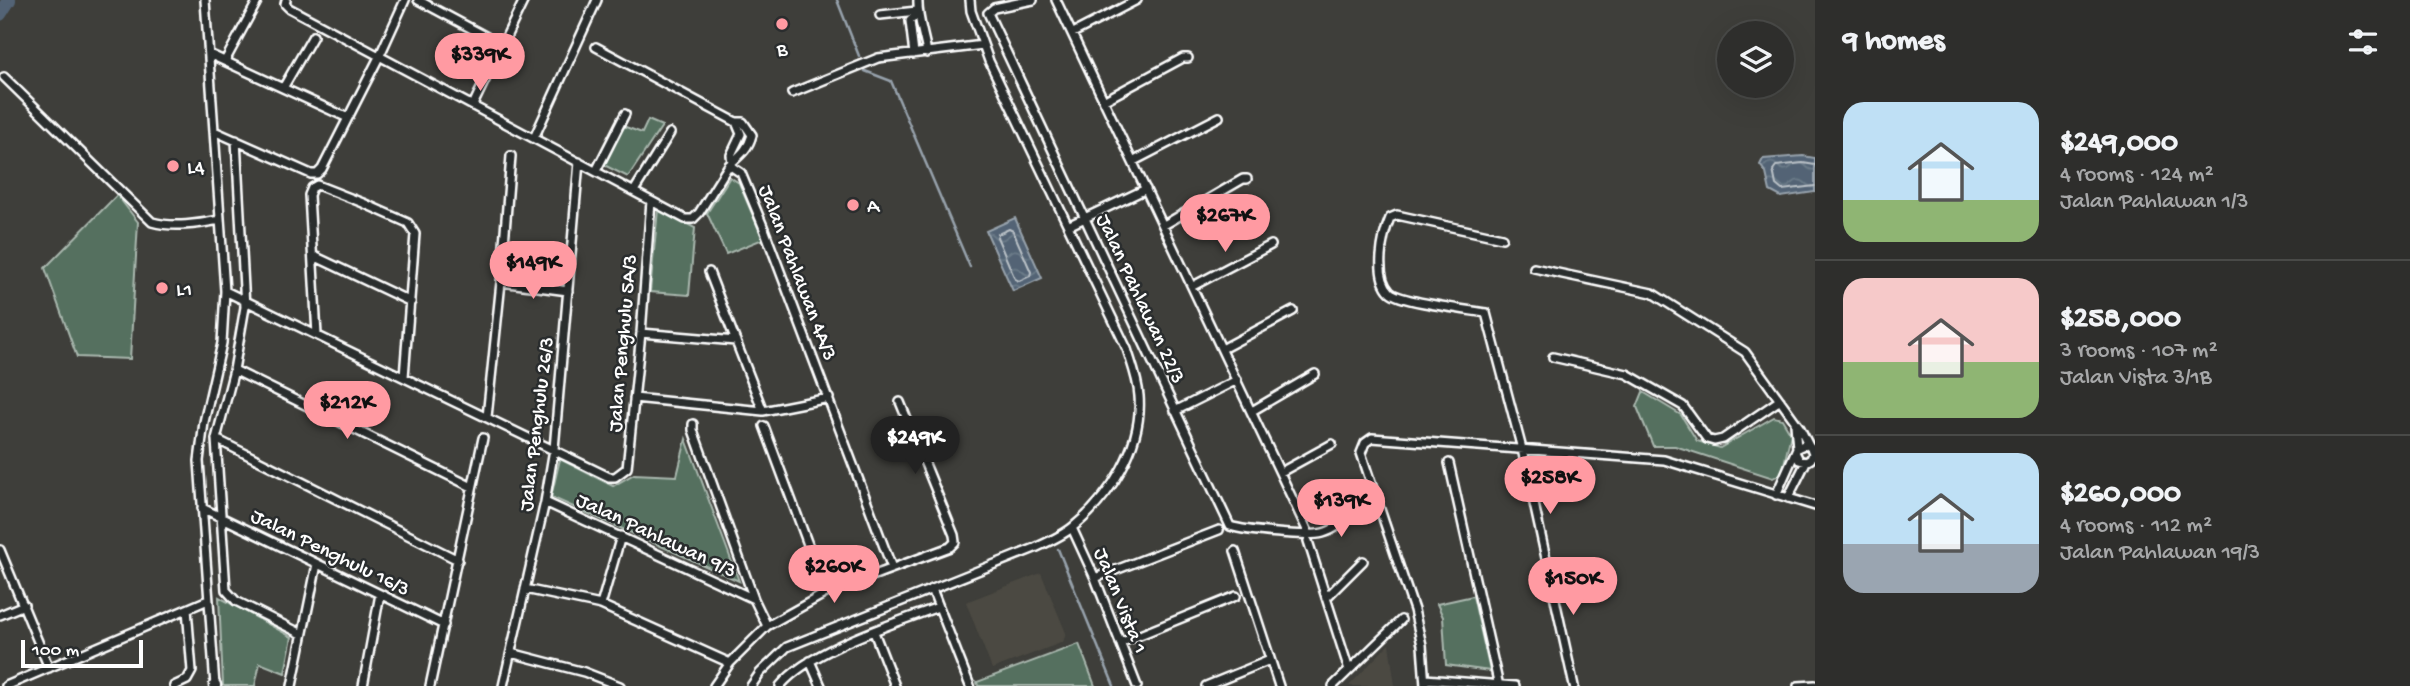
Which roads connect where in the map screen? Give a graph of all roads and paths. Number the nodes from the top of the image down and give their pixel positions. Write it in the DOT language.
graph roads {
  1 [pos="205,0"];
  2 [pos="258,0"];
  3 [pos="405,0"];
  4 [pos="418,0"];
  5 [pos="524,0"];
  6 [pos="597,0"];
  7 [pos="918,0"];
  8 [pos="970,0"];
  9 [pos="1033,0"];
  10 [pos="1056,0"];
  11 [pos="1137,0"];
  12 [pos="286,2"];
  13 [pos="917,12"];
  14 [pos="880,15"];
  15 [pos="1073,33"];
  16 [pos="313,36"];
  17 [pos="502,45"];
  18 [pos="983,45"];
  19 [pos="596,47"];
  20 [pos="927,53"];
  21 [pos="209,54"];
  22 [pos="914,54"];
  23 [pos="380,55"];
  24 [pos="1188,58"];
  25 [pos="225,61"];
  26 [pos="5,76"];
  27 [pos="283,88"];
  28 [pos="792,93"];
  29 [pos="1105,100"];
  30 [pos="473,105"];
  31 [pos="625,114"];
  32 [pos="1219,117"];
  33 [pos="348,118"];
  34 [pos="214,131"];
  35 [pos="670,133"];
  36 [pos="534,138"];
  37 [pos="236,141"];
  38 [pos="511,156"];
  39 [pos="579,162"];
  40 [pos="1134,162"];
  41 [pos="731,163"];
  42 [pos="596,171"];
  43 [pos="1247,179"];
  44 [pos="1146,189"];
  45 [pos="634,191"];
  46 [pos="651,201"];
  47 [pos="1085,218"];
  48 [pos="220,220"];
  49 [pos="1069,225"];
  50 [pos="1164,225"];
  51 [pos="1502,237"];
  52 [pos="1271,244"];
  53 [pos="314,256"];
  54 [pos="1534,268"];
  55 [pos="709,272"];
  56 [pos="501,282"];
  57 [pos="1193,286"];
  58 [pos="225,291"];
  59 [pos="568,291"];
  60 [pos="245,300"];
  61 [pos="411,302"];
  62 [pos="1293,311"];
  63 [pos="317,331"];
  64 [pos="641,333"];
  65 [pos="736,341"];
  66 [pos="1222,349"];
  67 [pos="1553,358"];
  68 [pos="234,370"];
  69 [pos="1315,374"];
  70 [pos="404,375"];
  71 [pos="1237,380"];
  72 [pos="634,398"];
  73 [pos="829,398"];
  74 [pos="1780,400"];
  75 [pos="900,402"];
  76 [pos="763,411"];
  77 [pos="1175,411"];
  78 [pos="1252,411"];
  79 [pos="487,417"];
  80 [pos="1795,423"];
  81 [pos="693,424"];
  82 [pos="764,426"];
  83 [pos="482,438"];
  84 [pos="216,439"];
  85 [pos="1332,444"];
  86 [pos="1809,446"];
  87 [pos="554,449"];
  88 [pos="1522,449"];
  89 [pos="1796,451"];
  90 [pos="1806,462"];
  91 [pos="1449,463"];
  92 [pos="1281,472"];
  93 [pos="472,487"];
  94 [pos="1776,495"];
  95 [pos="1788,498"];
  96 [pos="545,502"];
  97 [pos="1815,506"];
  98 [pos="202,508"];
  99 [pos="1358,508"];
  100 [pos="221,517"];
  101 [pos="1072,528"];
  102 [pos="1219,530"];
  103 [pos="621,536"];
  104 [pos="1309,538"];
  105 [pos="0,550"];
  106 [pos="1235,551"];
  107 [pos="458,560"];
  108 [pos="1363,561"];
  109 [pos="317,564"];
  110 [pos="892,568"];
  111 [pos="1095,578"];
  112 [pos="525,589"];
  113 [pos="932,589"];
  114 [pos="826,593"];
  115 [pos="380,594"];
  116 [pos="1236,596"];
  117 [pos="754,598"];
  118 [pos="1325,598"];
  119 [pos="208,600"];
  120 [pos="24,605"];
  121 [pos="601,605"];
  122 [pos="938,607"];
  123 [pos="187,609"];
  124 [pos="0,615"];
  125 [pos="1401,620"];
  126 [pos="444,625"];
  127 [pos="767,626"];
  128 [pos="874,632"];
  129 [pos="302,634"];
  130 [pos="1120,643"];
  131 [pos="511,653"];
  132 [pos="1270,660"];
  133 [pos="810,661"];
  134 [pos="730,663"];
  135 [pos="50,668"];
  136 [pos="1349,670"];
  137 [pos="1425,683"];
  138 [pos="1499,685"];
  139 [pos="1815,685"];
  140 [pos="6,686"];
  141 [pos="174,686"];
  142 [pos="215,686"];
  143 [pos="292,686"];
  144 [pos="363,686"];
  145 [pos="430,686"];
  146 [pos="503,686"];
  147 [pos="620,686"];
  148 [pos="715,686"];
  149 [pos="751,686"];
  150 [pos="780,686"];
  151 [pos="821,686"];
  152 [pos="895,686"];
  153 [pos="970,686"];
  154 [pos="1137,686"];
  155 [pos="1206,686"];
  156 [pos="1279,686"];
  157 [pos="1333,686"];
  158 [pos="1515,686"];
  159 [pos="1574,686"];
  160 [pos="1798,686"];
  1 -- 21 [label="street"];
  2 -- 25 [label="street"];
  3 -- 23 [label="street"];
  4 -- 17 [label="street"];
  5 -- 17 [label="street"];
  6 -- 36 [label="street"];
  7 -- 13 [label="street"];
  8 -- 18 [label="street"];
  9 -- 47 [label="street, Jalan Pahlawan 22/3"];
  10 -- 15 [label="street"];
  11 -- 15 [label="street"];
  12 -- 23 [label="street"];
  13 -- 14 [label="street"];
  13 -- 20 [label="street"];
  13 -- 22 [label="street"];
  15 -- 29 [label="street"];
  16 -- 27 [label="street"];
  17 -- 30 [label="street"];
  18 -- 20 [label="street"];
  18 -- 49 [label="street"];
  19 -- 41 [label="street"];
  20 -- 22 [label="street"];
  21 -- 25 [label="street"];
  21 -- 34 [label="street"];
  22 -- 28 [label="street"];
  23 -- 30 [label="street"];
  23 -- 33 [label="street"];
  24 -- 29 [label="street"];
  25 -- 27 [label="street"];
  26 -- 48 [label="street"];
  27 -- 33 [label="street"];
  29 -- 40 [label="street"];
  30 -- 36 [label="street"];
  31 -- 42 [label="street"];
  32 -- 40 [label="street"];
  33 -- 37 [label="street"];
  34 -- 37 [label="street"];
  34 -- 48 [label="street"];
  35 -- 45 [label="street"];
  36 -- 39 [label="street"];
  37 -- 60 [label="street"];
  38 -- 56 [label="street"];
  39 -- 42 [label="street"];
  39 -- 59 [label="street, Jalan Penghulu 26/3"];
  40 -- 44 [label="street"];
  41 -- 46 [label="street"];
  41 -- 73 [label="street, Jalan Pahlawan 4A/3"];
  42 -- 45 [label="street"];
  43 -- 50 [label="street"];
  44 -- 47 [label="street"];
  44 -- 50 [label="street"];
  45 -- 46 [label="street"];
  46 -- 64 [label="street, Jalan Penghulu 5A/3"];
  47 -- 49 [label="street"];
  47 -- 77 [label="street, Jalan Pahlawan 22/3"];
  48 -- 58 [label="street"];
  49 -- 101 [label="street"];
  50 -- 57 [label="street"];
  51 -- 88 [label="street"];
  52 -- 57 [label="street"];
  53 -- 61 [label="street"];
  53 -- 61 [label="street"];
  53 -- 63 [label="street"];
  54 -- 74 [label="street"];
  55 -- 65 [label="street"];
  56 -- 59 [label="street"];
  56 -- 79 [label="street"];
  57 -- 66 [label="street"];
  58 -- 60 [label="street"];
  58 -- 98 [label="street"];
  59 -- 87 [label="street, Jalan Penghulu 26/3"];
  60 -- 63 [label="street"];
  60 -- 68 [label="street"];
  61 -- 70 [label="street"];
  62 -- 66 [label="street"];
  63 -- 70 [label="street"];
  64 -- 65 [label="street"];
  64 -- 72 [label="street, Jalan Penghulu 5A/3"];
  65 -- 76 [label="street"];
  66 -- 71 [label="street"];
  67 -- 74 [label="street"];
  68 -- 84 [label="street"];
  68 -- 93 [label="street"];
  69 -- 78 [label="street"];
  70 -- 79 [label="street"];
  71 -- 77 [label="street"];
  71 -- 78 [label="street"];
  72 -- 76 [label="street"];
  72 -- 87 [label="street, Jalan Penghulu 5A/3"];
  73 -- 76 [label="street"];
  73 -- 110 [label="street, Jalan Pahlawan 4A/3"];
  74 -- 80 [label="street"];
  75 -- 110 [label="street"];
  77 -- 104 [label="street, Jalan Pahlawan 22/3"];
  78 -- 92 [label="street"];
  79 -- 87 [label="street"];
  80 -- 86 [label="street"];
  80 -- 89 [label="street"];
  81 -- 117 [label="street"];
  82 -- 114 [label="street"];
  83 -- 93 [label="street"];
  84 -- 100 [label="street"];
  84 -- 107 [label="street"];
  85 -- 92 [label="street"];
  86 -- 89 [label="street"];
  86 -- 90 [label="street"];
  87 -- 96 [label="street, Jalan Penghulu 26/3"];
  88 -- 94 [label="street"];
  88 -- 137 [label="street"];
  88 -- 159 [label="street"];
  89 -- 90 [label="street"];
  89 -- 94 [label="street"];
  90 -- 95 [label="street"];
  91 -- 138 [label="street"];
  92 -- 104 [label="street"];
  93 -- 107 [label="street"];
  94 -- 95 [label="street"];
  95 -- 97 [label="street"];
  96 -- 103 [label="street, Jalan Pahlawan 9/3"];
  96 -- 112 [label="street, Jalan Penghulu 26/3"];
  98 -- 100 [label="street, Jalan Penghulu 16/3"];
  98 -- 119 [label="street"];
  99 -- 104 [label="street"];
  100 -- 109 [label="street, Jalan Penghulu 16/3"];
  100 -- 129 [label="street"];
  101 -- 111 [label="street, Jalan Vista 1"];
  101 -- 113 [label="street"];
  102 -- 111 [label="street"];
  103 -- 117 [label="street, Jalan Pahlawan 9/3"];
  103 -- 121 [label="street"];
  104 -- 118 [label="street"];
  105 -- 120 [label="street"];
  106 -- 132 [label="street"];
  107 -- 126 [label="street"];
  108 -- 118 [label="street"];
  109 -- 115 [label="street, Jalan Penghulu 16/3"];
  109 -- 129 [label="street"];
  110 -- 114 [label="street"];
  111 -- 130 [label="street, Jalan Vista 1"];
  112 -- 121 [label="street"];
  112 -- 131 [label="street, Jalan Penghulu 26/3"];
  113 -- 122 [label="street"];
  113 -- 149 [label="street"];
  114 -- 127 [label="street"];
  115 -- 126 [label="street, Jalan Penghulu 16/3"];
  115 -- 144 [label="street"];
  116 -- 130 [label="street"];
  117 -- 127 [label="street"];
  118 -- 136 [label="street"];
  119 -- 123 [label="street"];
  119 -- 142 [label="street"];
  120 -- 124 [label="street"];
  120 -- 135 [label="street"];
  121 -- 134 [label="street"];
  122 -- 128 [label="street"];
  122 -- 153 [label="street"];
  123 -- 135 [label="street"];
  123 -- 141 [label="street"];
  125 -- 136 [label="street"];
  126 -- 145 [label="street"];
  127 -- 134 [label="street"];
  128 -- 133 [label="street"];
  128 -- 152 [label="street"];
  129 -- 143 [label="street"];
  130 -- 154 [label="street, Jalan Vista 1"];
  131 -- 146 [label="street, Jalan Penghulu 26/3"];
  131 -- 147 [label="street"];
  132 -- 155 [label="street"];
  132 -- 156 [label="street"];
  133 -- 150 [label="street"];
  133 -- 151 [label="street"];
  134 -- 148 [label="street"];
  135 -- 140 [label="street"];
  136 -- 157 [label="street"];
  137 -- 138 [label="street"];
  138 -- 158 [label="street"];
  139 -- 160 [label="street"];
}
